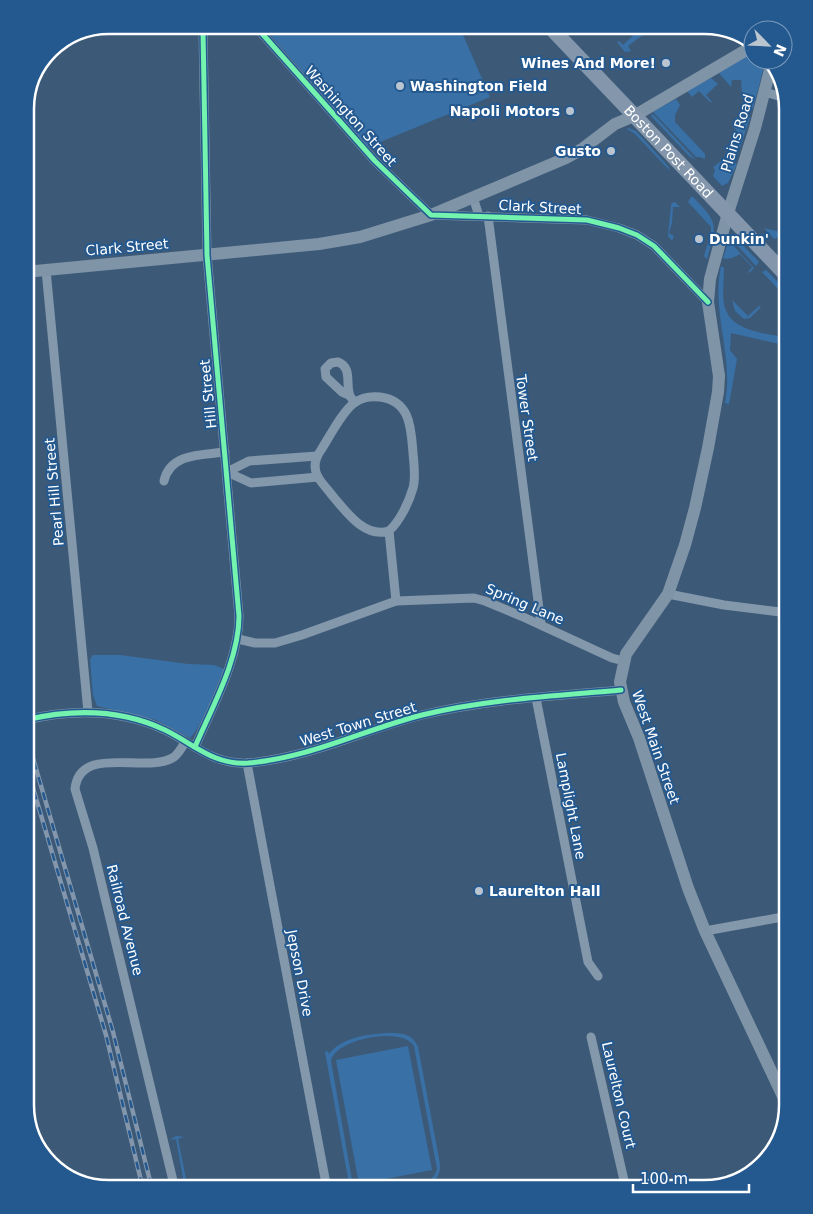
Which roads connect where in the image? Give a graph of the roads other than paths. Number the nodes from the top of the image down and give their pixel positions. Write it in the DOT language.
graph roads {
  1 [pos="203,34"];
  2 [pos="262,34"];
  3 [pos="557,34"];
  4 [pos="743,52"];
  5 [pos="770,72"];
  6 [pos="765,92"];
  7 [pos="778,96"];
  8 [pos="634,116"];
  9 [pos="473,197"];
  10 [pos="728,213"];
  11 [pos="431,215"];
  12 [pos="483,216"];
  13 [pos="207,255"];
  14 [pos="779,267"];
  15 [pos="46,270"];
  16 [pos="34,271"];
  17 [pos="708,302"];
  18 [pos="349,395"];
  19 [pos="355,402"];
  20 [pos="225,452"];
  21 [pos="317,456"];
  22 [pos="227,472"];
  23 [pos="318,477"];
  24 [pos="164,481"];
  25 [pos="389,531"];
  26 [pos="668,594"];
  27 [pos="396,601"];
  28 [pos="779,612"];
  29 [pos="542,624"];
  30 [pos="238,639"];
  31 [pos="624,661"];
  32 [pos="621,690"];
  33 [pos="536,698"];
  34 [pos="88,712"];
  35 [pos="34,718"];
  36 [pos="185,742"];
  37 [pos="195,747"];
  38 [pos="247,763"];
  39 [pos="779,918"];
  40 [pos="705,931"];
  41 [pos="598,976"];
  42 [pos="591,1037"];
  43 [pos="779,1089"];
  44 [pos="173,1180"];
  45 [pos="325,1180"];
  46 [pos="624,1180"];
  1 -- 13 [label="street, Hill Street"];
  2 -- 11 [label="street, Washington Street"];
  3 -- 8 [label="main road, Boston Post Road"];
  4 -- 8 [label="main road"];
  5 -- 6 [label="main road, Plains Road"];
  6 -- 7 [label="street"];
  6 -- 10 [label="main road, Plains Road"];
  8 -- 9 [label="main road"];
  8 -- 10 [label="main road, Boston Post Road"];
  9 -- 11 [label="main road"];
  9 -- 12 [label="street, Tower Street"];
  10 -- 14 [label="main road, Boston Post Road"];
  10 -- 17 [label="main road, West Main Street"];
  11 -- 12 [label="street, Clark Street"];
  11 -- 13 [label="main road, Clark Street"];
  12 -- 17 [label="street, Clark Street"];
  12 -- 29 [label="street, Tower Street"];
  13 -- 15 [label="main road, Clark Street"];
  13 -- 20 [label="street, Hill Street"];
  15 -- 16 [label="main road, Clark Street"];
  15 -- 34 [label="street, Pearl Hill Street"];
  17 -- 26 [label="main road, West Main Street"];
  18 -- 19 [label="street"];
  19 -- 21 [label="street"];
  19 -- 25 [label="street"];
  20 -- 22 [label="street, Hill Street"];
  20 -- 24 [label="street"];
  21 -- 22 [label="street"];
  21 -- 23 [label="street"];
  22 -- 23 [label="street"];
  22 -- 30 [label="street, Hill Street"];
  23 -- 25 [label="street"];
  25 -- 27 [label="street"];
  26 -- 28 [label="street"];
  26 -- 31 [label="main road, West Main Street"];
  27 -- 29 [label="street, Spring Lane"];
  27 -- 30 [label="street, Spring Lane"];
  29 -- 31 [label="street, Spring Lane"];
  30 -- 37 [label="street, Hill Street"];
  31 -- 32 [label="main road, West Main Street"];
  32 -- 33 [label="street, West Town Street"];
  32 -- 40 [label="main road, West Main Street"];
  33 -- 38 [label="street, West Town Street"];
  33 -- 41 [label="street, Lamplight Lane"];
  34 -- 35 [label="street, West Town Street"];
  34 -- 36 [label="street, West Town Street"];
  36 -- 37 [label="street, West Town Street"];
  36 -- 44 [label="street, Railroad Avenue"];
  37 -- 38 [label="street, West Town Street"];
  38 -- 45 [label="street, Jepson Drive"];
  39 -- 40 [label="street"];
  40 -- 43 [label="main road, West Main Street"];
  42 -- 46 [label="street, Laurelton Court"];
}
